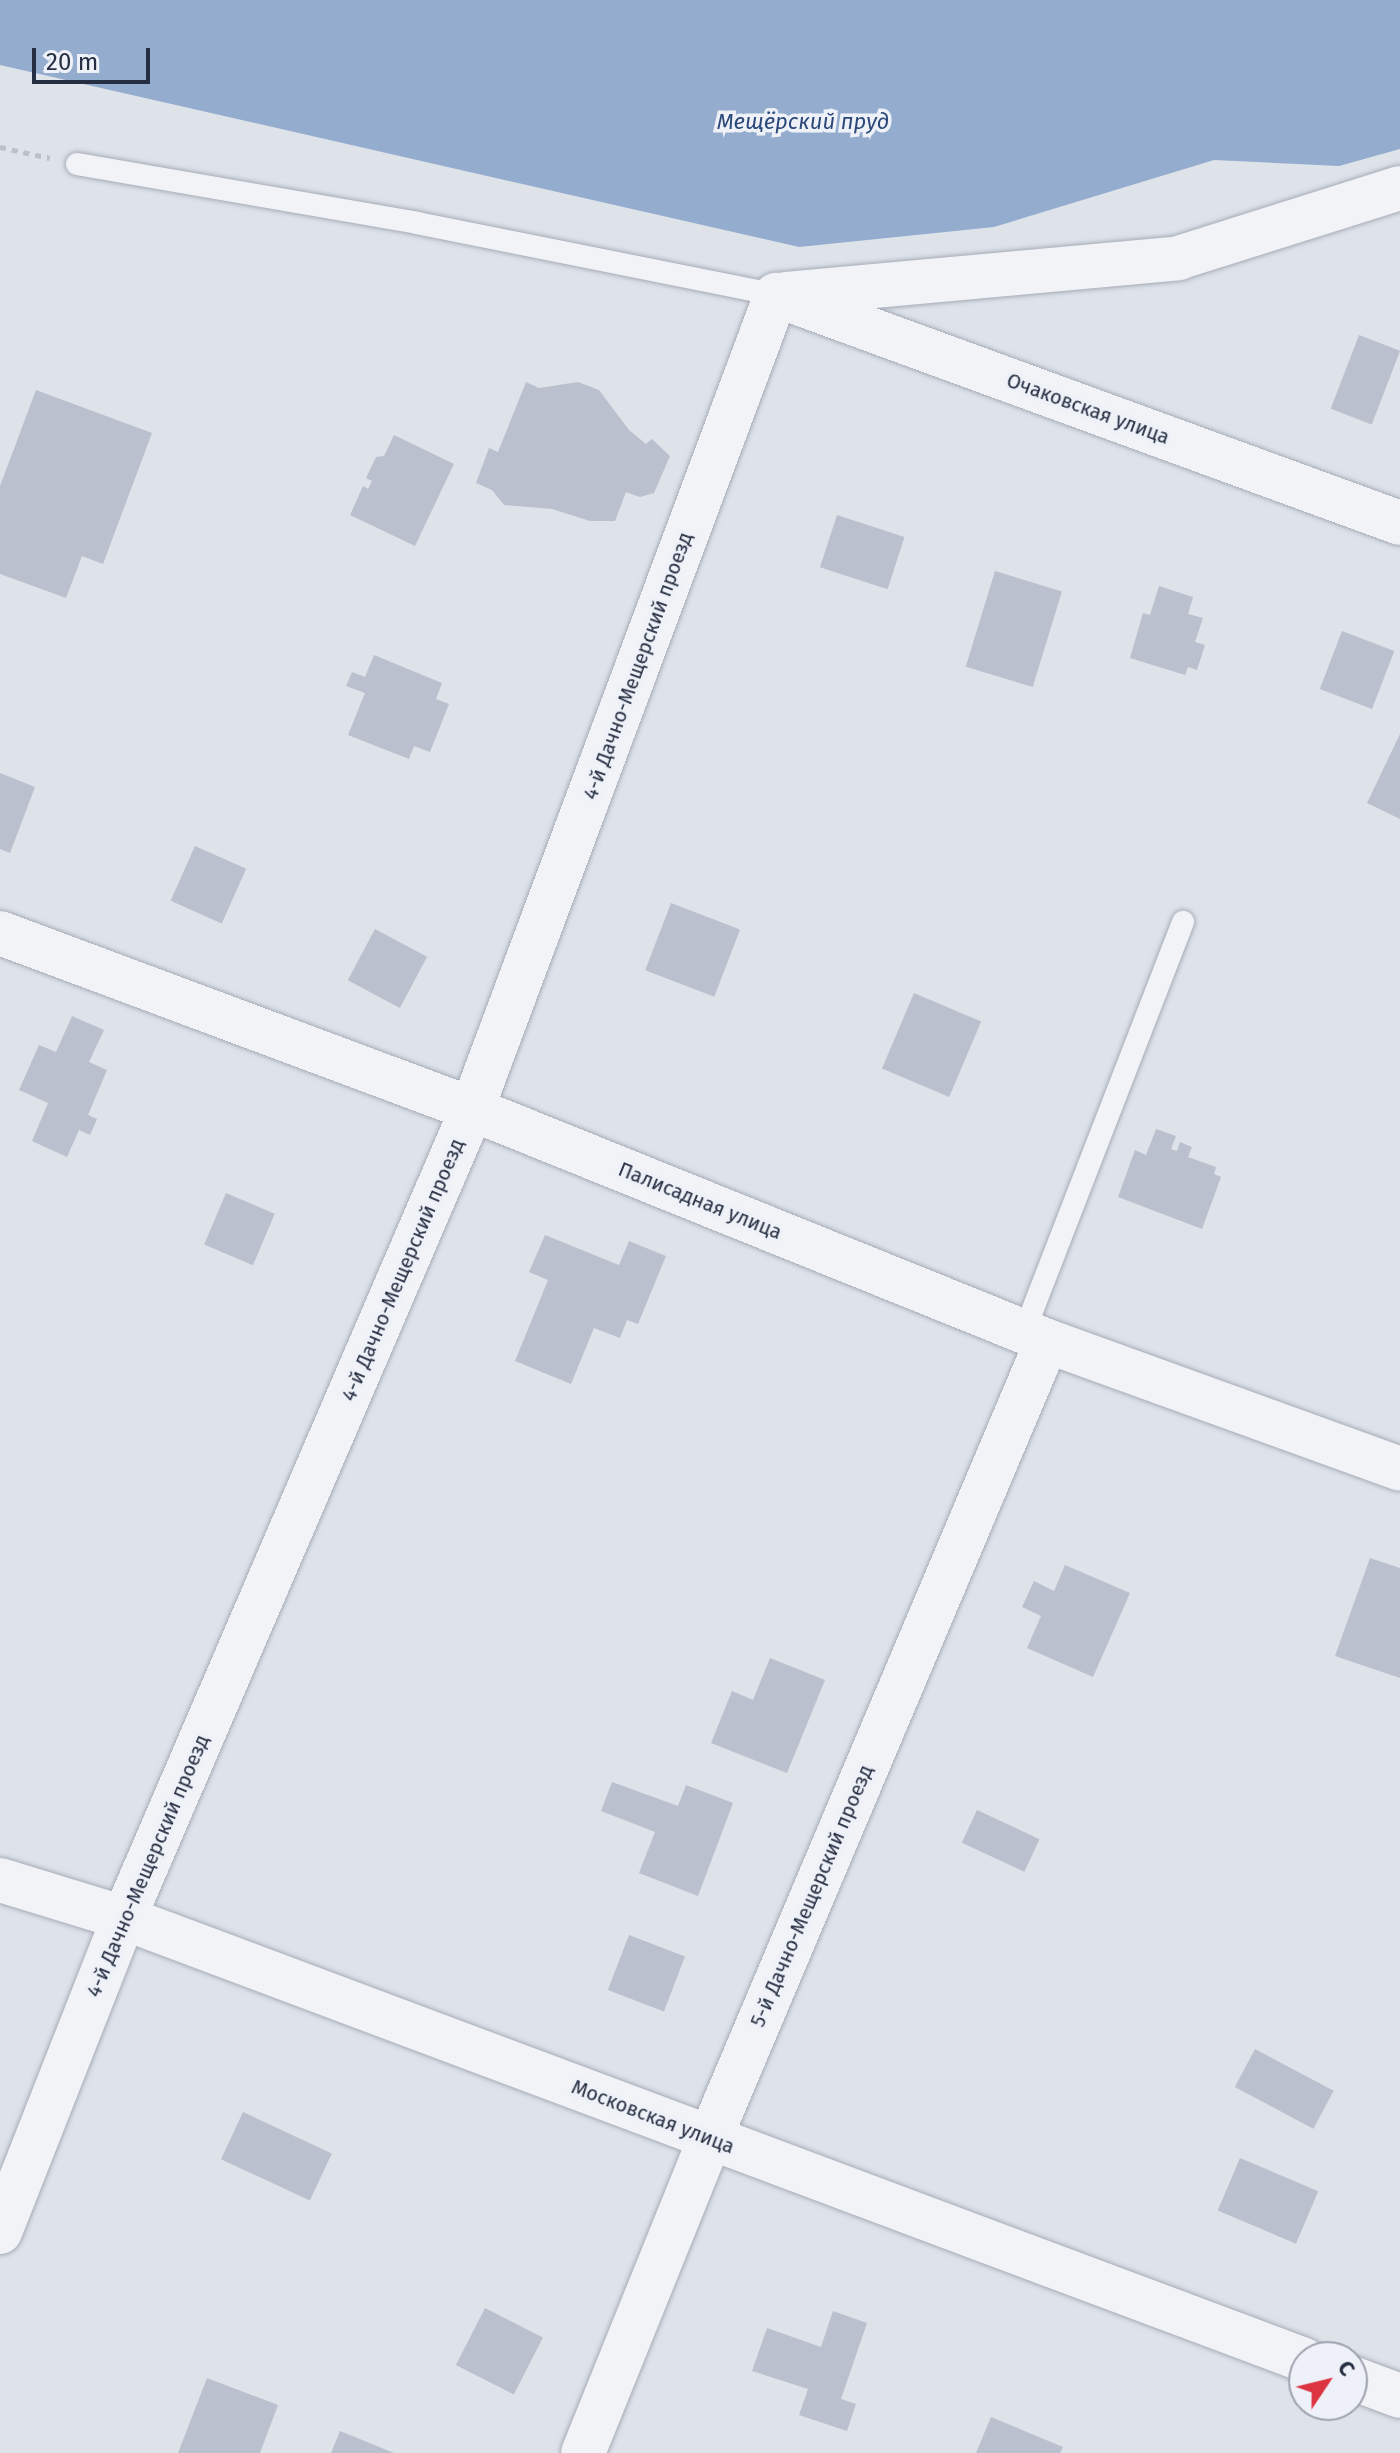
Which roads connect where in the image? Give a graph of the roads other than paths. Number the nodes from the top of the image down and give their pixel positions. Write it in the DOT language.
graph roads {
  1 [pos="77,164"];
  2 [pos="1400,188"];
  3 [pos="776,295"];
  4 [pos="1400,523"];
  5 [pos="1183,922"];
  6 [pos="0,933"];
  7 [pos="472,1109"];
  8 [pos="1036,1336"];
  9 [pos="1400,1469"];
  10 [pos="0,1880"];
  11 [pos="124,1918"];
  12 [pos="710,2138"];
  13 [pos="0,2232"];
  14 [pos="1288,2354"];
  15 [pos="1368,2384"];
  16 [pos="1400,2396"];
  17 [pos="583,2453"];
  1 -- 3 [label="lane"];
  2 -- 3 [label="street"];
  3 -- 4 [label="street, Очаковская улица"];
  3 -- 7 [label="street, 4-й Дачно-Мещерский проезд"];
  5 -- 8 [label="lane"];
  6 -- 7 [label="street, Палисадная улица"];
  7 -- 8 [label="street, Палисадная улица"];
  7 -- 11 [label="street, 4-й Дачно-Мещерский проезд"];
  8 -- 9 [label="street, Палисадная улица"];
  8 -- 12 [label="street, 5-й Дачно-Мещерский проезд"];
  10 -- 11 [label="street, Московская улица"];
  11 -- 12 [label="street, Московская улица"];
  11 -- 13 [label="street, 4-й Дачно-Мещерский проезд"];
  12 -- 14 [label="street, Московская улица"];
  12 -- 17 [label="street, 5-й Дачно-Мещерский проезд"];
  15 -- 16 [label="street"];
}
